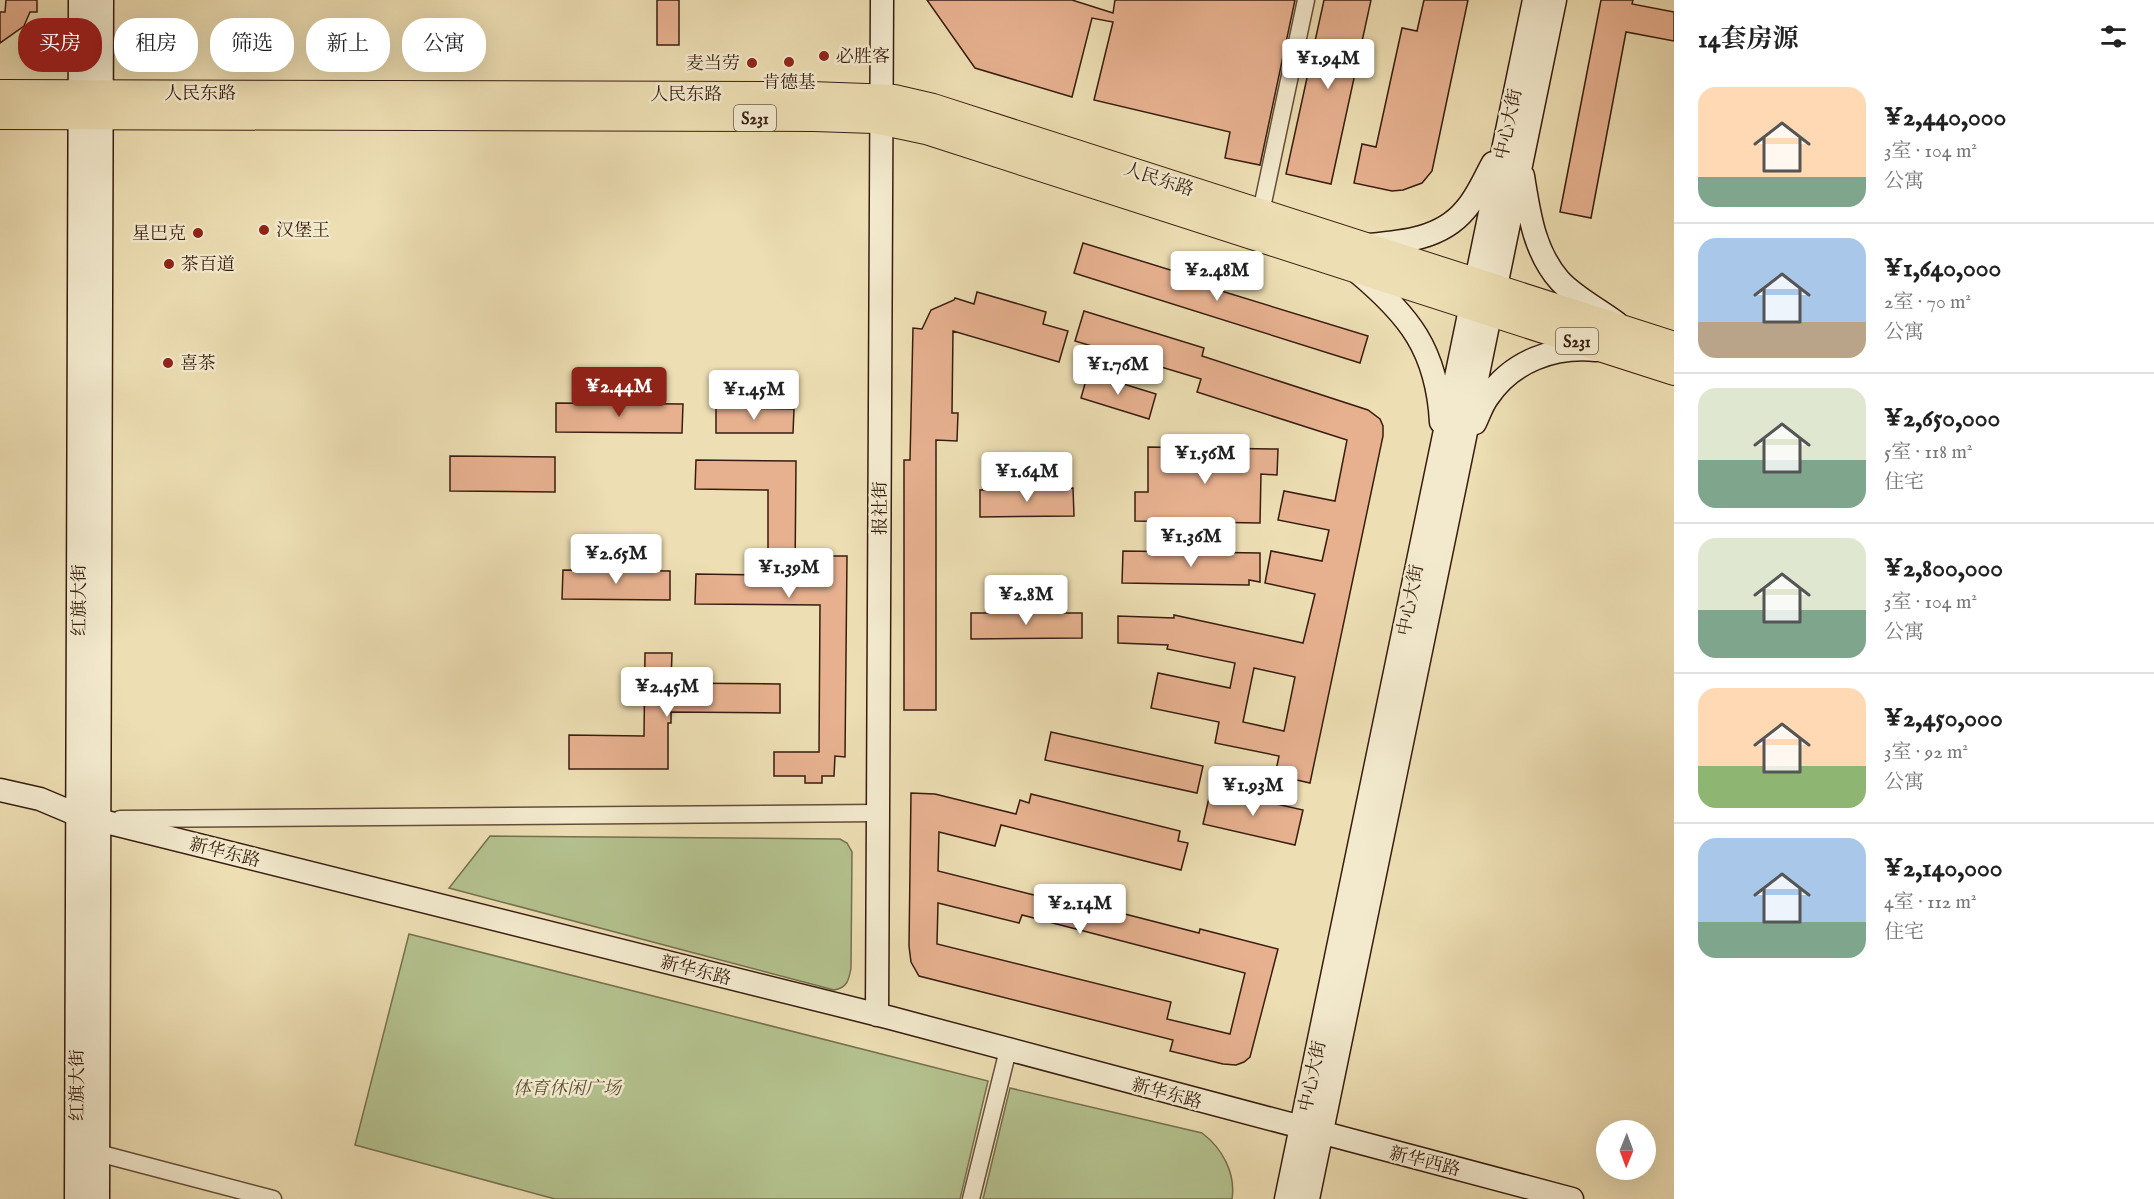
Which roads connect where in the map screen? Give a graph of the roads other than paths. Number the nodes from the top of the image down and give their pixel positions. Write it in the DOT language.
graph roads {
  1 [pos="80,0"];
  2 [pos="102,0"];
  3 [pos="882,0"];
  4 [pos="1306,0"];
  5 [pos="1534,0"];
  6 [pos="1555,0"];
  7 [pos="0,93"];
  8 [pos="91,105"];
  9 [pos="882,109"];
  10 [pos="0,117"];
  11 [pos="1505,140"];
  12 [pos="1521,165"];
  13 [pos="1261,212"];
  14 [pos="1363,245"];
  15 [pos="1352,268"];
  16 [pos="1486,285"];
  17 [pos="1480,310"];
  18 [pos="1628,330"];
  19 [pos="1674,345"];
  20 [pos="1610,351"];
  21 [pos="1674,372"];
  22 [pos="1438,462"];
  23 [pos="1456,478"];
  24 [pos="0,790"];
  25 [pos="0,803"];
  26 [pos="878,813"];
  27 [pos="89,817"];
  28 [pos="877,1015"];
  29 [pos="1008,1050"];
  30 [pos="1312,1131"];
  31 [pos="98,1153"];
  32 [pos="76,1199"];
  33 [pos="98,1199"];
  34 [pos="273,1199"];
  35 [pos="971,1199"];
  36 [pos="1286,1199"];
  37 [pos="1308,1199"];
  38 [pos="1572,1199"];
  1 -- 8 [label="main road, 红旗大街"];
  2 -- 8 [label="main road, 红旗大街"];
  3 -- 9 [label="main road, 报社街"];
  4 -- 13 [label="street"];
  5 -- 11 [label="main road, 中心大街"];
  6 -- 12 [label="main road, 中心大街"];
  7 -- 8 [label="main road, 人民东路 / S231"];
  8 -- 9 [label="main road, 人民东路 / S231"];
  8 -- 10 [label="main road, 人民东路 / S231"];
  8 -- 27 [label="main road, 红旗大街"];
  9 -- 13 [label="main road, 人民东路 / S231"];
  9 -- 15 [label="main road, 人民东路 / S231"];
  9 -- 26 [label="main road, 报社街"];
  11 -- 14 [label="main road"];
  11 -- 16 [label="main road, 中心大街"];
  12 -- 16 [label="main road, 中心大街"];
  12 -- 18 [label="main road"];
  13 -- 14 [label="main road, 人民东路 / S231"];
  14 -- 16 [label="main road, 人民东路 / S231"];
  15 -- 17 [label="main road, 人民东路 / S231"];
  15 -- 22 [label="main road"];
  16 -- 17 [label="main road, 中心大街"];
  16 -- 18 [label="main road, S231"];
  17 -- 20 [label="main road, S231"];
  17 -- 22 [label="main road, 中心大街"];
  17 -- 23 [label="main road, 中心大街"];
  18 -- 19 [label="main road, S231"];
  20 -- 21 [label="main road, S231"];
  20 -- 23 [label="main road"];
  22 -- 30 [label="main road, 中心大街"];
  23 -- 30 [label="main road, 中心大街"];
  24 -- 27 [label="main road, 新华东路"];
  25 -- 27 [label="main road, 新华东路"];
  26 -- 27 [label="street"];
  26 -- 28 [label="main road, 报社街"];
  27 -- 28 [label="main road, 新华东路"];
  27 -- 31 [label="main road, 红旗大街"];
  27 -- 32 [label="main road, 红旗大街"];
  28 -- 29 [label="main road, 新华东路"];
  29 -- 30 [label="main road, 新华东路"];
  29 -- 35 [label="street"];
  30 -- 36 [label="main road, 中心大街"];
  30 -- 37 [label="main road, 中心大街"];
  30 -- 38 [label="main road, 新华西路"];
  31 -- 33 [label="main road, 红旗大街"];
  31 -- 34 [label="street"];
}
